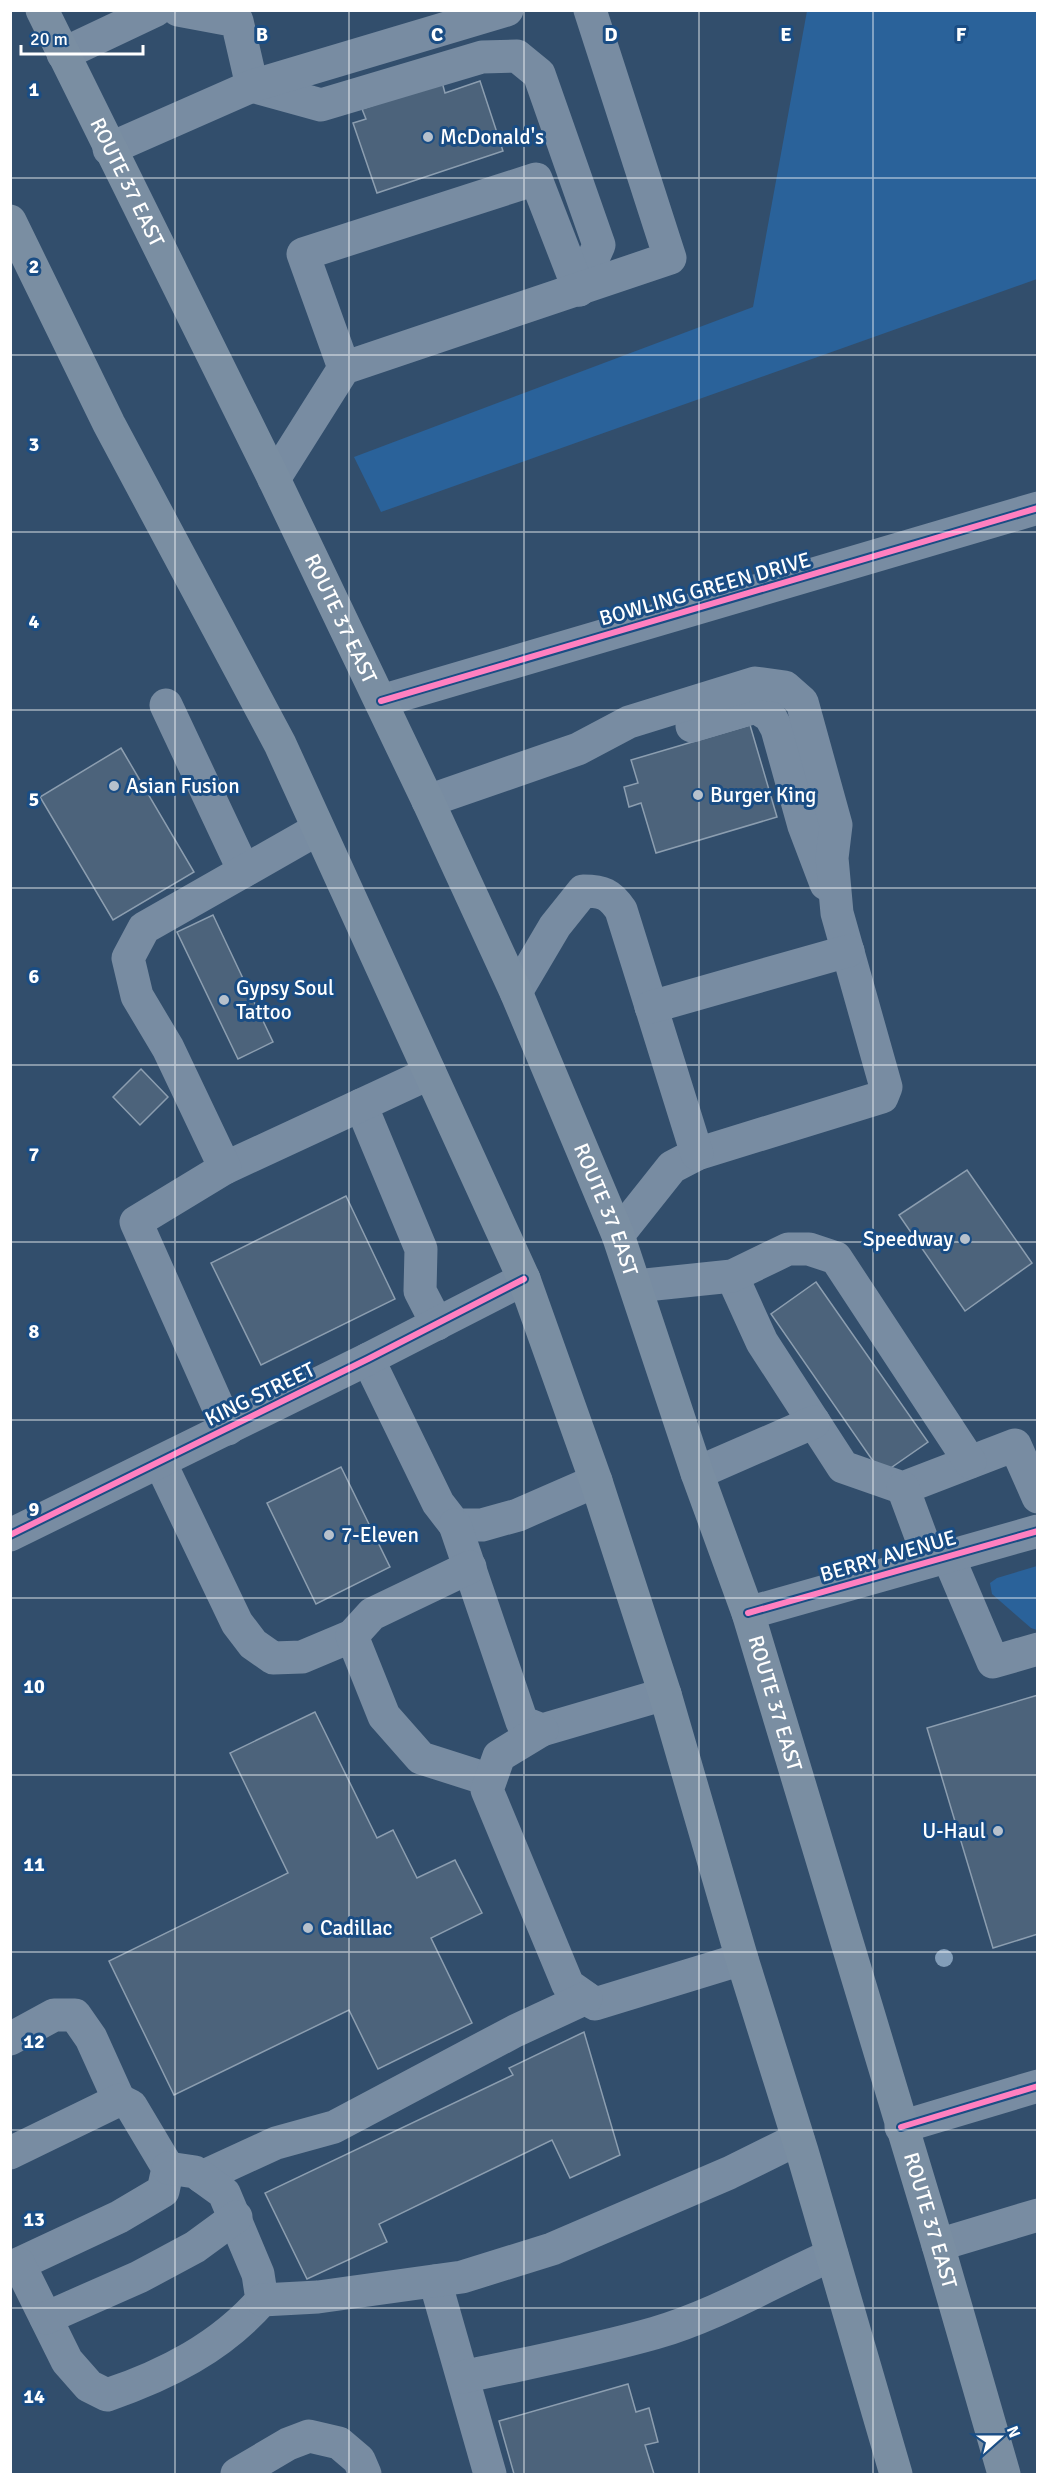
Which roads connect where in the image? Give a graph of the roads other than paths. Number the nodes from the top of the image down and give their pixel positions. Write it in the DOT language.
graph roads {
  1 [pos="42,10"];
  2 [pos="156,10"];
  3 [pos="178,10"];
  4 [pos="507,10"];
  5 [pos="590,10"];
  6 [pos="249,16"];
  7 [pos="63,54"];
  8 [pos="252,86"];
  9 [pos="109,149"];
  10 [pos="10,221"];
  11 [pos="579,290"];
  12 [pos="344,368"];
  13 [pos="274,480"];
  14 [pos="1038,508"];
  15 [pos="381,701"];
  16 [pos="166,705"];
  17 [pos="428,801"];
  18 [pos="318,829"];
  19 [pos="244,871"];
  20 [pos="848,951"];
  21 [pos="516,992"];
  22 [pos="651,1007"];
  23 [pos="430,1073"];
  24 [pos="361,1105"];
  25 [pos="697,1154"];
  26 [pos="225,1168"];
  27 [pos="618,1235"];
  28 [pos="732,1276"];
  29 [pos="524,1279"];
  30 [pos="636,1286"];
  31 [pos="437,1324"];
  32 [pos="368,1359"];
  33 [pos="814,1422"];
  34 [pos="228,1428"];
  35 [pos="160,1462"];
  36 [pos="970,1462"];
  37 [pos="697,1473"];
  38 [pos="596,1481"];
  39 [pos="903,1488"];
  40 [pos="1038,1497"];
  41 [pos="455,1525"];
  42 [pos="1038,1531"];
  43 [pos="10,1535"];
  44 [pos="939,1559"];
  45 [pos="470,1567"];
  46 [pos="748,1613"];
  47 [pos="352,1636"];
  48 [pos="1038,1649"];
  49 [pos="665,1694"];
  50 [pos="542,1730"];
  51 [pos="490,1780"];
  52 [pos="742,1959"];
  53 [pos="586,1998"];
  54 [pos="10,2039"];
  55 [pos="1038,2086"];
  56 [pos="119,2100"];
  57 [pos="902,2127"];
  58 [pos="798,2139"];
  59 [pos="10,2153"];
  60 [pos="168,2168"];
  61 [pos="202,2177"];
  62 [pos="1038,2215"];
  63 [pos="236,2217"];
  64 [pos="938,2246"];
  65 [pos="832,2255"];
  66 [pos="15,2266"];
  67 [pos="435,2281"];
  68 [pos="262,2300"];
  69 [pos="46,2318"];
  70 [pos="463,2377"];
  71 [pos="236,2474"];
  72 [pos="894,2474"];
  73 [pos="365,2475"];
  74 [pos="490,2475"];
  75 [pos="1004,2475"];
  1 -- 7 [label="highway, ROUTE 37 EAST"];
  2 -- 7 [label="street"];
  3 -- 6 [label="street"];
  4 -- 8 [label="street"];
  5 -- 11 [label="street"];
  6 -- 8 [label="street"];
  7 -- 9 [label="highway, ROUTE 37 EAST"];
  8 -- 9 [label="street"];
  8 -- 11 [label="street"];
  9 -- 13 [label="highway, ROUTE 37 EAST"];
  10 -- 18 [label="highway"];
  11 -- 12 [label="street"];
  11 -- 12 [label="street"];
  12 -- 13 [label="street"];
  13 -- 15 [label="highway, ROUTE 37 EAST"];
  14 -- 15 [label="street, BOWLING GREEN DRIVE"];
  15 -- 17 [label="highway, ROUTE 37 EAST"];
  16 -- 19 [label="street"];
  17 -- 20 [label="street"];
  17 -- 21 [label="highway, ROUTE 37 EAST"];
  18 -- 19 [label="street"];
  18 -- 23 [label="highway"];
  19 -- 26 [label="street"];
  20 -- 22 [label="street"];
  20 -- 25 [label="street"];
  21 -- 22 [label="street"];
  21 -- 27 [label="highway, ROUTE 37 EAST"];
  22 -- 25 [label="street"];
  23 -- 24 [label="street"];
  23 -- 29 [label="highway"];
  24 -- 26 [label="street"];
  24 -- 31 [label="street"];
  25 -- 27 [label="street"];
  26 -- 34 [label="street"];
  27 -- 30 [label="highway, ROUTE 37 EAST"];
  28 -- 30 [label="street"];
  28 -- 33 [label="street"];
  28 -- 36 [label="street"];
  29 -- 31 [label="street, KING STREET"];
  29 -- 38 [label="highway"];
  30 -- 37 [label="highway, ROUTE 37 EAST"];
  31 -- 32 [label="street, KING STREET"];
  32 -- 34 [label="street, KING STREET"];
  32 -- 41 [label="street"];
  33 -- 37 [label="street"];
  33 -- 39 [label="street"];
  34 -- 35 [label="street, KING STREET"];
  35 -- 43 [label="street, KING STREET"];
  35 -- 47 [label="street"];
  36 -- 39 [label="street"];
  36 -- 40 [label="street"];
  37 -- 46 [label="highway, ROUTE 37 EAST"];
  38 -- 41 [label="street"];
  38 -- 49 [label="highway"];
  39 -- 44 [label="street"];
  41 -- 45 [label="street"];
  42 -- 44 [label="street, BERRY AVENUE"];
  44 -- 46 [label="street, BERRY AVENUE"];
  44 -- 48 [label="street"];
  45 -- 47 [label="street"];
  45 -- 50 [label="street"];
  46 -- 57 [label="highway, ROUTE 37 EAST"];
  47 -- 51 [label="street"];
  49 -- 50 [label="street"];
  49 -- 52 [label="highway"];
  50 -- 51 [label="street"];
  51 -- 53 [label="street"];
  52 -- 53 [label="street"];
  52 -- 58 [label="highway"];
  53 -- 61 [label="street"];
  54 -- 56 [label="street"];
  55 -- 57 [label="street"];
  56 -- 59 [label="street"];
  56 -- 60 [label="street"];
  57 -- 64 [label="highway, ROUTE 37 EAST"];
  58 -- 65 [label="highway"];
  58 -- 67 [label="street"];
  60 -- 61 [label="street"];
  60 -- 66 [label="street"];
  61 -- 63 [label="street"];
  62 -- 64 [label="street"];
  63 -- 68 [label="street"];
  63 -- 69 [label="street"];
  64 -- 75 [label="highway, ROUTE 37 EAST"];
  65 -- 70 [label="street"];
  65 -- 72 [label="highway"];
  66 -- 69 [label="street"];
  67 -- 68 [label="street"];
  67 -- 70 [label="street"];
  68 -- 69 [label="street"];
  70 -- 74 [label="street"];
  71 -- 73 [label="street"];
}
